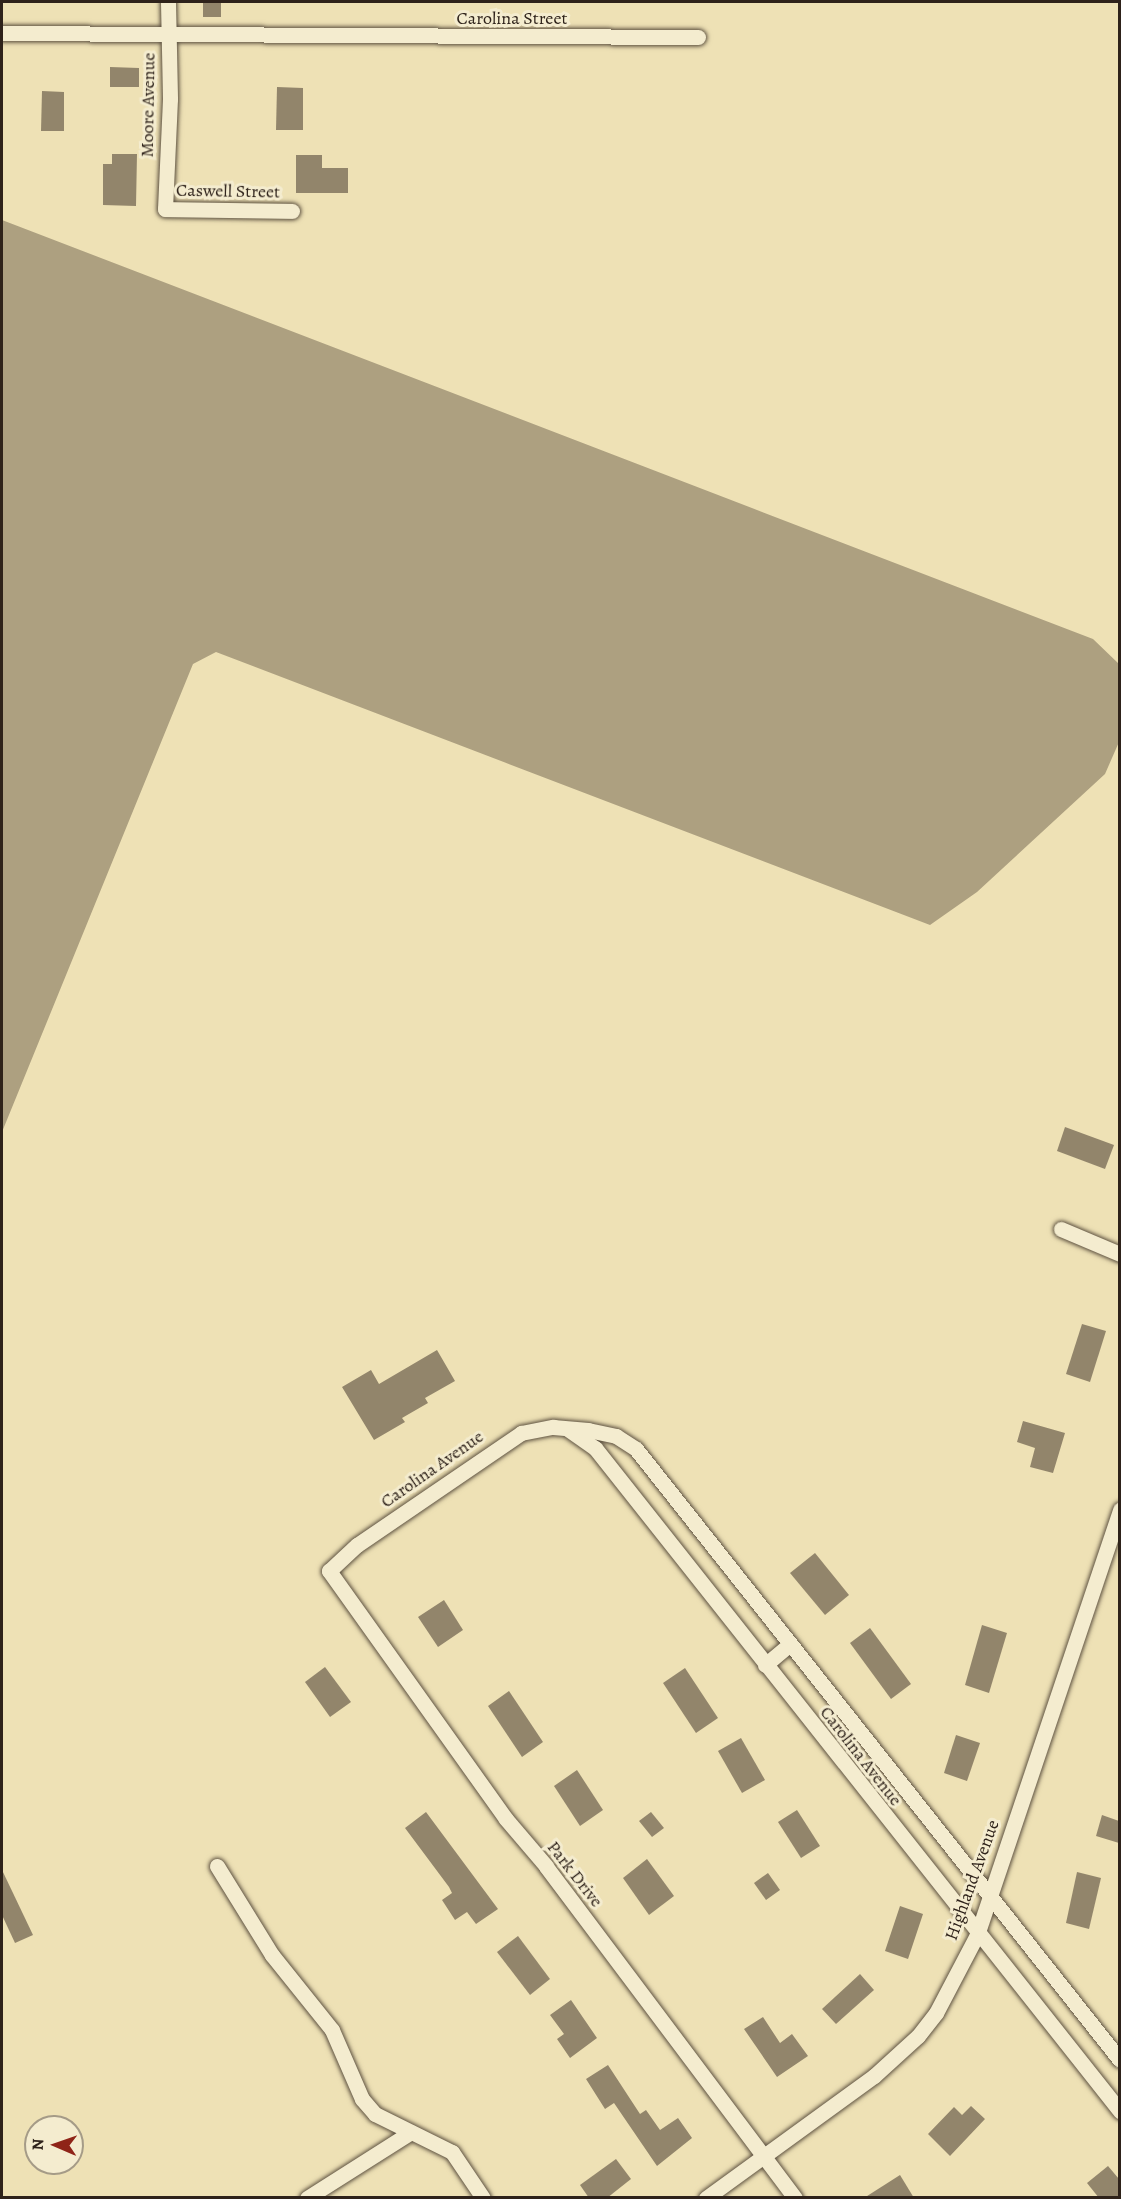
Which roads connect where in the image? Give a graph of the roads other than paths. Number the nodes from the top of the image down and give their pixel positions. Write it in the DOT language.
graph roads {
  1 [pos="168,2"];
  2 [pos="2,33"];
  3 [pos="168,36"];
  4 [pos="698,37"];
  5 [pos="165,209"];
  6 [pos="292,211"];
  7 [pos="1061,1229"];
  8 [pos="1119,1254"];
  9 [pos="569,1430"];
  10 [pos="1119,1509"];
  11 [pos="1114,1547"];
  12 [pos="329,1571"];
  13 [pos="790,1644"];
  14 [pos="765,1665"];
  15 [pos="217,1866"];
  16 [pos="988,1896"];
  17 [pos="977,1935"];
  18 [pos="1119,2060"];
  19 [pos="1119,2110"];
  20 [pos="411,2132"];
  21 [pos="764,2156"];
  22 [pos="307,2198"];
  23 [pos="483,2198"];
  24 [pos="706,2198"];
  25 [pos="795,2198"];
  1 -- 3 [label="street, Moore Avenue"];
  2 -- 3 [label="street, Carolina Street"];
  3 -- 4 [label="street, Carolina Street"];
  3 -- 5 [label="street, Moore Avenue"];
  5 -- 6 [label="street, Caswell Street"];
  7 -- 8 [label="street"];
  9 -- 12 [label="street, Carolina Avenue"];
  9 -- 13 [label="street, Carolina Avenue"];
  9 -- 14 [label="street, Carolina Avenue"];
  10 -- 11 [label="street, Highland Avenue"];
  11 -- 16 [label="street, Highland Avenue"];
  12 -- 21 [label="street, Park Drive"];
  13 -- 14 [label="street"];
  13 -- 16 [label="street, Carolina Avenue"];
  14 -- 17 [label="street, Carolina Avenue"];
  15 -- 20 [label="street"];
  16 -- 17 [label="street, Highland Avenue"];
  16 -- 18 [label="street, Carolina Avenue"];
  17 -- 19 [label="street, Carolina Avenue"];
  17 -- 21 [label="street, Highland Avenue"];
  20 -- 22 [label="street"];
  20 -- 23 [label="street"];
  21 -- 24 [label="street, Highland Avenue"];
  21 -- 25 [label="street, Park Drive"];
}
